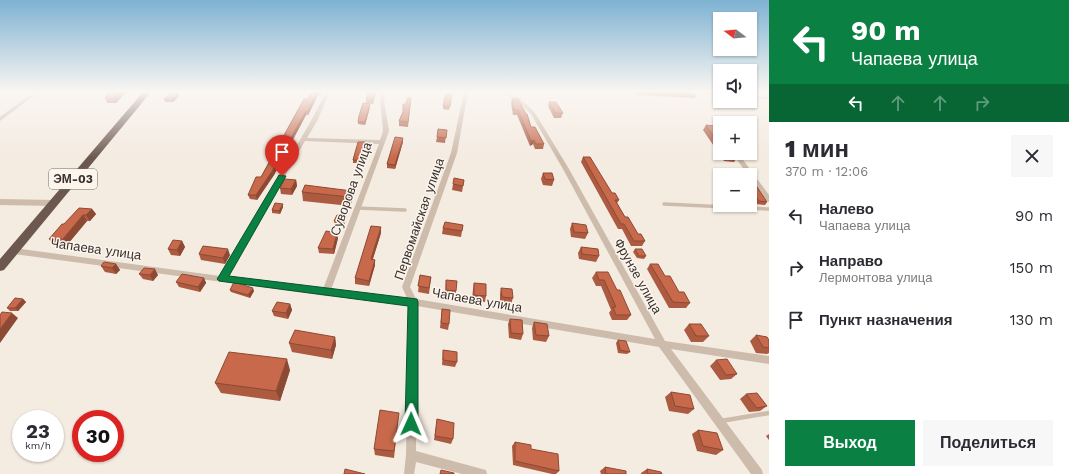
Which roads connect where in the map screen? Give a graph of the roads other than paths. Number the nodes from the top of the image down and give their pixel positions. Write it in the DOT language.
graph roads {
  1 [pos="128,114"];
  2 [pos="317,114"];
  3 [pos="384,114"];
  4 [pos="462,114"];
  5 [pos="534,114"];
  6 [pos="303,139"];
  7 [pos="382,142"];
  8 [pos="740,160"];
  9 [pos="769,200"];
  10 [pos="0,202"];
  11 [pos="54,203"];
  12 [pos="664,204"];
  13 [pos="357,208"];
  14 [pos="769,209"];
  15 [pos="405,210"];
  16 [pos="14,251"];
  17 [pos="0,267"];
  18 [pos="222,279"];
  19 [pos="326,293"];
  20 [pos="413,302"];
  21 [pos="662,344"];
  22 [pos="769,360"];
  23 [pos="769,413"];
  24 [pos="719,421"];
  25 [pos="411,455"];
  26 [pos="409,474"];
  27 [pos="482,474"];
  28 [pos="758,474"];
  1 -- 11 [label="highway, ЭМ-03"];
  2 -- 6 [label="street"];
  3 -- 7 [label="street, Суворова улица"];
  4 -- 20 [label="street, Первомайская улица"];
  5 -- 21 [label="street, Фрунзе улица"];
  6 -- 7 [label="street"];
  6 -- 18 [label="street"];
  7 -- 13 [label="street, Суворова улица"];
  8 -- 9 [label="street"];
  10 -- 11 [label="street"];
  11 -- 16 [label="highway, ЭМ-03"];
  12 -- 14 [label="lane"];
  13 -- 15 [label="lane"];
  13 -- 19 [label="street, Суворова улица"];
  16 -- 17 [label="highway, ЭМ-03"];
  16 -- 18 [label="street, Чапаева улица"];
  18 -- 19 [label="street, Чапаева улица"];
  19 -- 20 [label="street, Чапаева улица"];
  20 -- 21 [label="street, Чапаева улица"];
  20 -- 25 [label="street, Первомайская улица"];
  21 -- 22 [label="street, Чапаева улица"];
  21 -- 24 [label="street, Фрунзе улица"];
  23 -- 24 [label="lane"];
  24 -- 28 [label="street, Фрунзе улица"];
  25 -- 26 [label="street, Первомайская улица"];
  25 -- 27 [label="street"];
}
